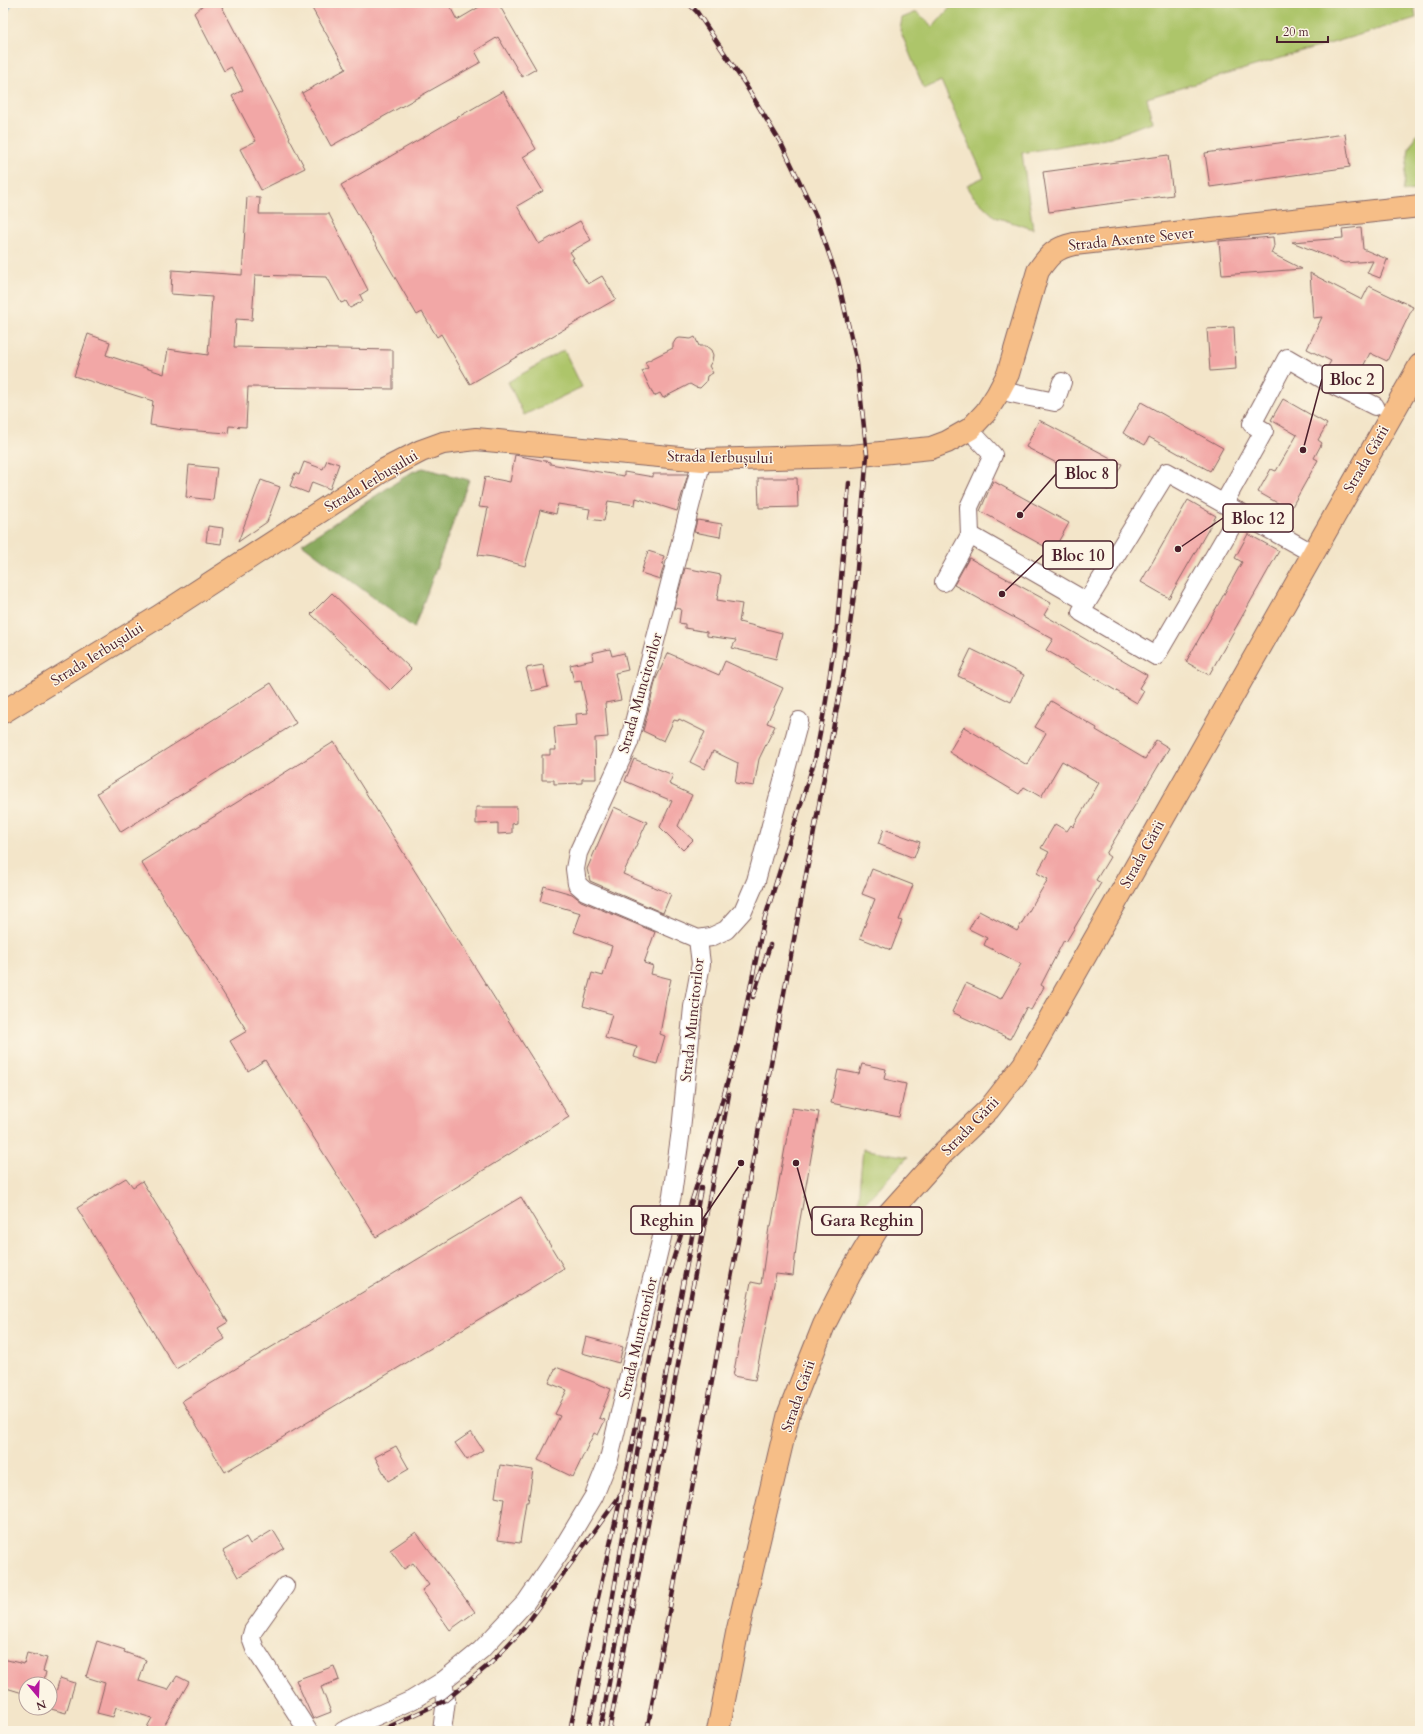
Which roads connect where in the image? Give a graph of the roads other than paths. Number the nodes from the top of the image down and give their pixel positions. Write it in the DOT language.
graph roads {
  1 [pos="1420,206"];
  2 [pos="1420,365"];
  3 [pos="1062,382"];
  4 [pos="1011,393"];
  5 [pos="1375,406"];
  6 [pos="977,438"];
  7 [pos="867,455"];
  8 [pos="702,460"];
  9 [pos="1224,503"];
  10 [pos="1240,512"];
  11 [pos="970,535"];
  12 [pos="1312,553"];
  13 [pos="944,582"];
  14 [pos="1086,602"];
  15 [pos="3,712"];
  16 [pos="799,721"];
  17 [pos="698,940"];
  18 [pos="285,1586"];
  19 [pos="443,1681"];
  20 [pos="308,1731"];
  21 [pos="343,1731"];
  22 [pos="442,1731"];
  23 [pos="718,1731"];
  1 -- 7 [label="main road, Strada Axente Sever"];
  2 -- 12 [label="main road, Strada Gării"];
  3 -- 4 [label="street"];
  5 -- 9 [label="street"];
  6 -- 11 [label="street"];
  7 -- 8 [label="main road, Strada Ierbușului"];
  8 -- 15 [label="main road, Strada Ierbușului"];
  8 -- 17 [label="street, Strada Muncitorilor"];
  9 -- 10 [label="street"];
  9 -- 14 [label="street"];
  10 -- 12 [label="street"];
  10 -- 14 [label="street"];
  11 -- 13 [label="street"];
  11 -- 14 [label="street"];
  12 -- 23 [label="main road, Strada Gării"];
  16 -- 17 [label="street, Strada Muncitorilor"];
  17 -- 19 [label="street, Strada Muncitorilor"];
  18 -- 20 [label="street"];
  19 -- 21 [label="street, Strada Muncitorilor"];
  19 -- 22 [label="street"];
}
